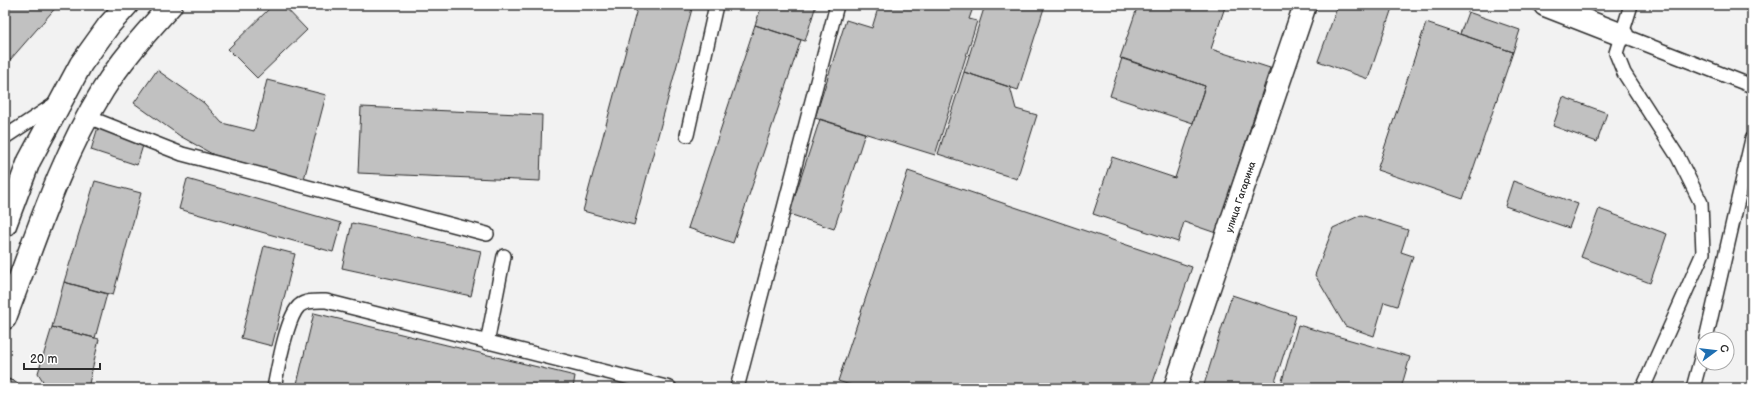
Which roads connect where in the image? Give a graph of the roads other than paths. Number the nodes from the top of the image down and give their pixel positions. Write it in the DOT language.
graph roads {
  1 [pos="127,5"];
  2 [pos="171,5"];
  3 [pos="716,5"];
  4 [pos="837,5"];
  5 [pos="1305,5"];
  6 [pos="1545,5"];
  7 [pos="1631,5"];
  8 [pos="1622,35"];
  9 [pos="1752,86"];
  10 [pos="63,98"];
  11 [pos="88,117"];
  12 [pos="687,135"];
  13 [pos="5,137"];
  14 [pos="1752,140"];
  15 [pos="5,225"];
  16 [pos="487,234"];
  17 [pos="504,256"];
  18 [pos="5,318"];
  19 [pos="1708,331"];
  20 [pos="487,343"];
  21 [pos="1698,371"];
  22 [pos="5,386"];
  23 [pos="12,388"];
  24 [pos="274,388"];
  25 [pos="670,388"];
  26 [pos="737,388"];
  27 [pos="1175,388"];
  28 [pos="1643,388"];
  29 [pos="1693,388"];
  1 -- 10 [label="main road"];
  2 -- 11 [label="main road"];
  3 -- 12 [label="lane"];
  4 -- 26 [label="lane"];
  5 -- 27 [label="main road, улица Гагарина"];
  6 -- 8 [label="main road"];
  7 -- 8 [label="lane"];
  8 -- 9 [label="lane"];
  8 -- 28 [label="lane"];
  10 -- 13 [label="lane"];
  10 -- 15 [label="main road"];
  11 -- 16 [label="lane"];
  11 -- 18 [label="main road"];
  14 -- 19 [label="lane"];
  17 -- 20 [label="lane"];
  20 -- 24 [label="lane"];
  20 -- 25 [label="lane"];
  21 -- 29 [label="lane"];
  22 -- 23 [label="lane"];
}
